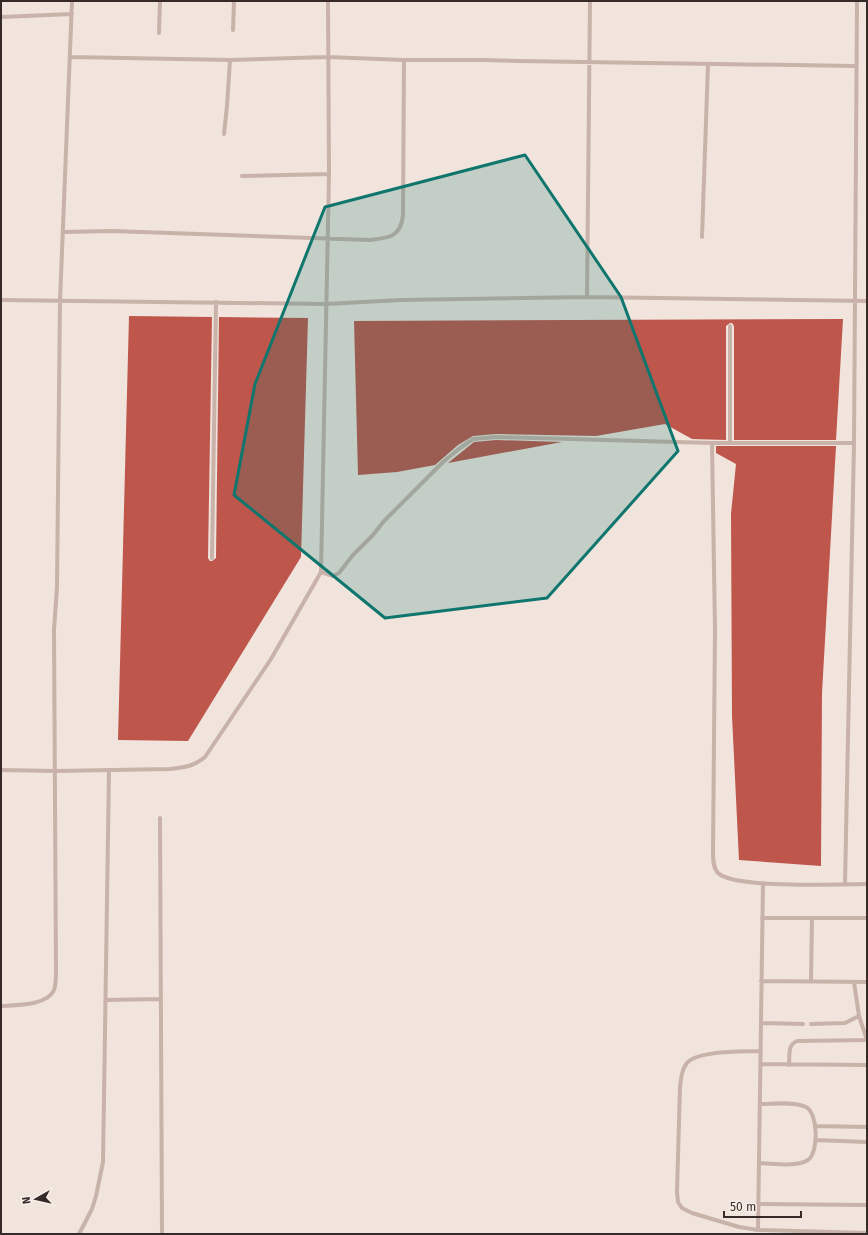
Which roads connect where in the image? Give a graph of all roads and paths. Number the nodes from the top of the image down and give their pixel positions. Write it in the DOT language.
graph roads {
  1 [pos="72,1"];
  2 [pos="160,1"];
  3 [pos="234,1"];
  4 [pos="328,1"];
  5 [pos="590,1"];
  6 [pos="856,1"];
  7 [pos="72,14"];
  8 [pos="1,17"];
  9 [pos="233,30"];
  10 [pos="159,33"];
  11 [pos="71,57"];
  12 [pos="327,57"];
  13 [pos="230,60"];
  14 [pos="404,60"];
  15 [pos="590,63"];
  16 [pos="708,64"];
  17 [pos="856,66"];
  18 [pos="224,134"];
  19 [pos="329,174"];
  20 [pos="242,176"];
  21 [pos="63,232"];
  22 [pos="702,237"];
  23 [pos="328,239"];
  24 [pos="587,297"];
  25 [pos="1,300"];
  26 [pos="60,301"];
  27 [pos="855,301"];
  28 [pos="867,301"];
  29 [pos="216,302"];
  30 [pos="326,304"];
  31 [pos="730,326"];
  32 [pos="712,443"];
  33 [pos="730,443"];
  34 [pos="854,443"];
  35 [pos="212,558"];
  36 [pos="322,572"];
  37 [pos="1,770"];
  38 [pos="109,770"];
  39 [pos="56,771"];
  40 [pos="160,818"];
  41 [pos="762,883"];
  42 [pos="845,884"];
  43 [pos="867,884"];
  44 [pos="762,918"];
  45 [pos="812,918"];
  46 [pos="867,918"];
  47 [pos="761,981"];
  48 [pos="811,982"];
  49 [pos="854,982"];
  50 [pos="867,982"];
  51 [pos="161,999"];
  52 [pos="106,1000"];
  53 [pos="1,1006"];
  54 [pos="859,1016"];
  55 [pos="761,1024"];
  56 [pos="803,1024"];
  57 [pos="811,1024"];
  58 [pos="867,1040"];
  59 [pos="760,1051"];
  60 [pos="760,1064"];
  61 [pos="789,1065"];
  62 [pos="867,1065"];
  63 [pos="760,1104"];
  64 [pos="815,1126"];
  65 [pos="867,1127"];
  66 [pos="815,1140"];
  67 [pos="867,1142"];
  68 [pos="759,1164"];
  69 [pos="759,1204"];
  70 [pos="867,1205"];
  71 [pos="758,1230"];
  72 [pos="867,1233"];
  73 [pos="79,1234"];
  74 [pos="162,1234"];
  1 -- 7 [label="lane"];
  2 -- 10 [label="lane"];
  3 -- 9 [label="lane"];
  4 -- 12 [label="lane"];
  5 -- 15 [label="lane"];
  6 -- 17 [label="lane"];
  7 -- 8 [label="lane"];
  7 -- 11 [label="lane"];
  11 -- 13 [label="lane"];
  11 -- 21 [label="lane"];
  12 -- 13 [label="lane"];
  12 -- 14 [label="lane"];
  12 -- 19 [label="lane"];
  13 -- 18 [label="lane"];
  14 -- 15 [label="lane"];
  14 -- 23 [label="lane"];
  15 -- 16 [label="lane"];
  15 -- 24 [label="lane"];
  16 -- 17 [label="lane"];
  16 -- 22 [label="lane"];
  17 -- 27 [label="lane"];
  19 -- 20 [label="lane"];
  19 -- 23 [label="lane"];
  21 -- 23 [label="lane"];
  21 -- 26 [label="lane"];
  23 -- 30 [label="lane"];
  24 -- 27 [label="lane"];
  24 -- 30 [label="lane"];
  25 -- 26 [label="lane"];
  26 -- 29 [label="lane"];
  26 -- 39 [label="lane"];
  27 -- 28 [label="lane"];
  27 -- 34 [label="lane"];
  29 -- 30 [label="lane"];
  29 -- 35 [label="lane"];
  30 -- 36 [label="lane"];
  31 -- 33 [label="lane"];
  32 -- 33 [label="lane"];
  32 -- 36 [label="lane"];
  32 -- 41 [label="lane"];
  33 -- 34 [label="lane"];
  34 -- 42 [label="lane"];
  36 -- 38 [label="lane"];
  37 -- 39 [label="lane"];
  38 -- 39 [label="lane"];
  38 -- 52 [label="lane"];
  39 -- 53 [label="lane"];
  40 -- 51 [label="lane"];
  41 -- 42 [label="lane"];
  41 -- 44 [label="lane"];
  42 -- 43 [label="lane"];
  44 -- 45 [label="lane"];
  44 -- 47 [label="lane"];
  45 -- 46 [label="lane"];
  45 -- 48 [label="lane"];
  47 -- 48 [label="lane"];
  47 -- 55 [label="lane"];
  48 -- 49 [label="lane"];
  49 -- 50 [label="lane"];
  49 -- 54 [label="lane"];
  51 -- 52 [label="lane"];
  51 -- 74 [label="lane"];
  52 -- 73 [label="lane"];
  54 -- 57 [label="lane"];
  54 -- 58 [label="lane"];
  55 -- 56 [label="lane"];
  55 -- 59 [label="lane"];
  58 -- 61 [label="lane"];
  59 -- 60 [label="lane"];
  59 -- 71 [label="lane"];
  60 -- 61 [label="lane"];
  60 -- 63 [label="lane"];
  61 -- 62 [label="lane"];
  63 -- 64 [label="lane"];
  63 -- 68 [label="lane"];
  64 -- 65 [label="lane"];
  64 -- 66 [label="lane"];
  66 -- 67 [label="lane"];
  66 -- 68 [label="lane"];
  68 -- 69 [label="lane"];
  69 -- 70 [label="lane"];
  69 -- 71 [label="lane"];
  71 -- 72 [label="lane"];
}
